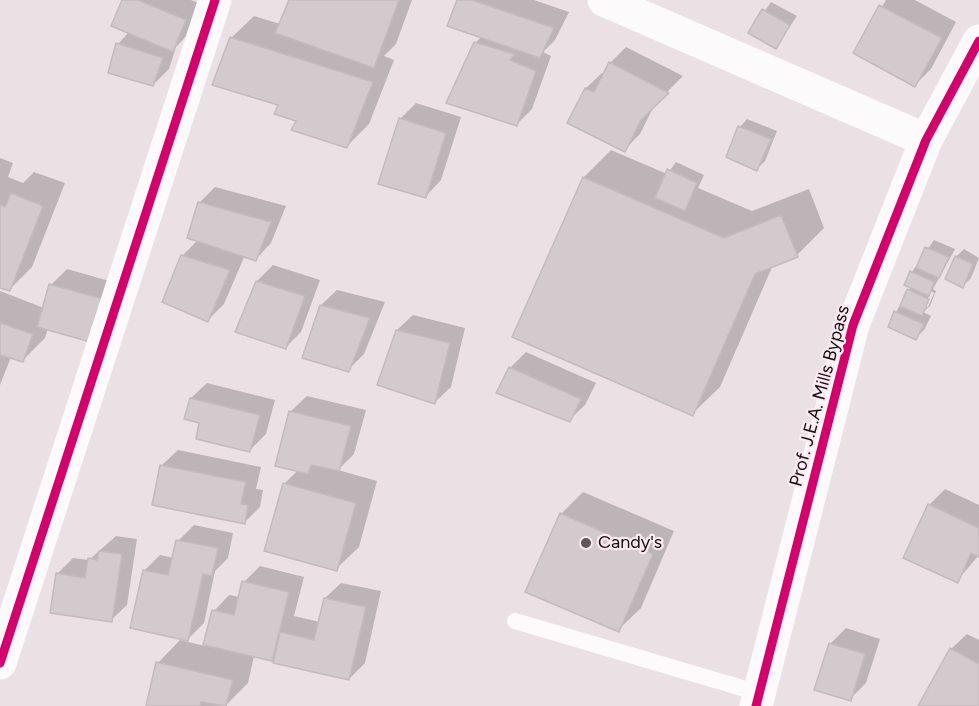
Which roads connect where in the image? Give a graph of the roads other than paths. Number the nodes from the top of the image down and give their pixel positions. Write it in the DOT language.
graph roads {
  1 [pos="215,0"];
  2 [pos="604,0"];
  3 [pos="979,41"];
  4 [pos="926,140"];
  5 [pos="515,621"];
  6 [pos="0,663"];
  7 [pos="758,700"];
  1 -- 6 [label="street"];
  2 -- 4 [label="street"];
  3 -- 4 [label="street, Prof. J.E.A. Mills Bypass"];
  4 -- 7 [label="street, Prof. J.E.A. Mills Bypass"];
  5 -- 7 [label="lane"];
}
